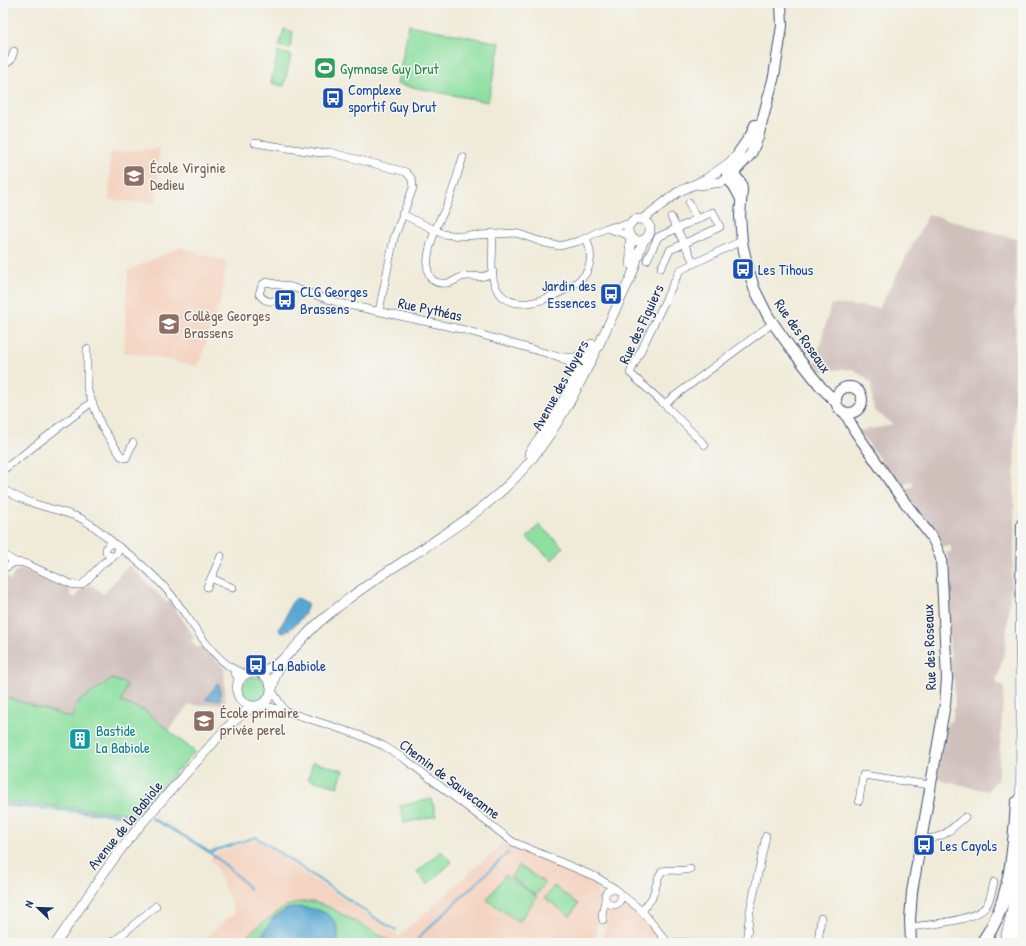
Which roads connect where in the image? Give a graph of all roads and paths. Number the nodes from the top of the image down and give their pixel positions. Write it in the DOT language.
graph roads {
  1 [pos="781,3"];
  2 [pos="14,51"];
  3 [pos="3,66"];
  4 [pos="774,76"];
  5 [pos="254,143"];
  6 [pos="739,152"];
  7 [pos="463,157"];
  8 [pos="718,171"];
  9 [pos="729,174"];
  10 [pos="688,187"];
  11 [pos="665,203"];
  12 [pos="689,203"];
  13 [pos="402,214"];
  14 [pos="671,217"];
  15 [pos="642,219"];
  16 [pos="697,220"];
  17 [pos="629,224"];
  18 [pos="650,227"];
  19 [pos="606,228"];
  20 [pos="677,230"];
  21 [pos="435,231"];
  22 [pos="492,233"];
  23 [pos="629,236"];
  24 [pos="586,238"];
  25 [pos="644,240"];
  26 [pos="742,242"];
  27 [pos="685,244"];
  28 [pos="647,260"];
  29 [pos="694,263"];
  30 [pos="661,268"];
  31 [pos="493,272"];
  32 [pos="291,287"];
  33 [pos="379,312"];
  34 [pos="773,323"];
  35 [pos="86,349"];
  36 [pos="588,352"];
  37 [pos="563,358"];
  38 [pos="575,358"];
  39 [pos="581,365"];
  40 [pos="575,384"];
  41 [pos="837,397"];
  42 [pos="92,402"];
  43 [pos="664,404"];
  44 [pos="849,413"];
  45 [pos="133,443"];
  46 [pos="705,445"];
  47 [pos="3,470"];
  48 [pos="3,489"];
  49 [pos="1023,524"];
  50 [pos="103,534"];
  51 [pos="116,545"];
  52 [pos="106,550"];
  53 [pos="3,554"];
  54 [pos="114,556"];
  55 [pos="221,556"];
  56 [pos="131,557"];
  57 [pos="15,562"];
  58 [pos="103,563"];
  59 [pos="3,569"];
  60 [pos="211,578"];
  61 [pos="1022,585"];
  62 [pos="207,587"];
  63 [pos="233,588"];
  64 [pos="284,659"];
  65 [pos="233,669"];
  66 [pos="257,672"];
  67 [pos="246,674"];
  68 [pos="239,681"];
  69 [pos="272,690"];
  70 [pos="239,699"];
  71 [pos="256,707"];
  72 [pos="285,711"];
  73 [pos="1023,722"];
  74 [pos="224,731"];
  75 [pos="930,785"];
  76 [pos="859,800"];
  77 [pos="965,817"];
  78 [pos="766,836"];
  79 [pos="920,838"];
  80 [pos="690,869"];
  81 [pos="596,877"];
  82 [pos="994,882"];
  83 [pos="614,888"];
  84 [pos="621,894"];
  85 [pos="605,898"];
  86 [pos="616,904"];
  87 [pos="156,906"];
  88 [pos="640,910"];
  89 [pos="1023,913"];
  90 [pos="821,918"];
  91 [pos="910,927"];
  92 [pos="911,942"];
  93 [pos="56,943"];
  94 [pos="112,943"];
  95 [pos="668,943"];
  96 [pos="671,943"];
  97 [pos="691,943"];
  98 [pos="746,943"];
  99 [pos="818,943"];
  100 [pos="982,943"];
  101 [pos="1006,943"];
  102 [pos="1017,943"];
  1 -- 4 [label="main road"];
  2 -- 3 [label="street"];
  4 -- 6 [label="main road"];
  4 -- 9 [label="main road"];
  5 -- 13 [label="street"];
  6 -- 8 [label="street"];
  6 -- 9 [label="main road"];
  7 -- 21 [label="street"];
  8 -- 9 [label="street"];
  8 -- 10 [label="street"];
  9 -- 10 [label="street"];
  9 -- 26 [label="main road, Rue des Roseaux"];
  10 -- 11 [label="street"];
  11 -- 15 [label="street"];
  11 -- 18 [label="street"];
  12 -- 16 [label="street"];
  13 -- 21 [label="street"];
  13 -- 33 [label="street"];
  14 -- 20 [label="street"];
  15 -- 17 [label="street"];
  15 -- 18 [label="street"];
  16 -- 20 [label="street"];
  16 -- 27 [label="street"];
  17 -- 19 [label="street"];
  17 -- 23 [label="street"];
  18 -- 25 [label="street"];
  19 -- 23 [label="street"];
  19 -- 24 [label="street"];
  20 -- 27 [label="street"];
  20 -- 28 [label="street"];
  21 -- 22 [label="street"];
  21 -- 31 [label="street"];
  22 -- 24 [label="street"];
  22 -- 31 [label="street"];
  23 -- 25 [label="street"];
  23 -- 36 [label="street, Avenue des Noyers"];
  24 -- 31 [label="street"];
  25 -- 40 [label="street, Avenue des Noyers"];
  26 -- 29 [label="street, Rue des Figuiers"];
  26 -- 34 [label="main road, Rue des Roseaux"];
  27 -- 29 [label="street"];
  27 -- 30 [label="street"];
  29 -- 43 [label="street, Rue des Figuiers"];
  32 -- 32 [label="street, Rue Pythéas"];
  32 -- 33 [label="street, Rue Pythéas"];
  33 -- 37 [label="street, Rue Pythéas"];
  34 -- 41 [label="main road, Rue des Roseaux"];
  34 -- 43 [label="street"];
  35 -- 42 [label="street"];
  36 -- 38 [label="street"];
  36 -- 39 [label="street, Avenue des Noyers"];
  37 -- 38 [label="street"];
  37 -- 40 [label="street"];
  38 -- 39 [label="street"];
  39 -- 40 [label="street, Avenue des Noyers"];
  40 -- 64 [label="street, Avenue des Noyers"];
  41 -- 44 [label="main road, Rue des Roseaux"];
  41 -- 44 [label="main road, Rue des Roseaux"];
  42 -- 45 [label="street"];
  42 -- 47 [label="street"];
  43 -- 46 [label="street"];
  44 -- 75 [label="main road, Rue des Roseaux"];
  48 -- 50 [label="street"];
  49 -- 61 [label="highway"];
  50 -- 51 [label="street"];
  50 -- 52 [label="street"];
  51 -- 52 [label="street"];
  51 -- 54 [label="street"];
  51 -- 56 [label="street"];
  52 -- 54 [label="street"];
  52 -- 58 [label="street"];
  53 -- 57 [label="street"];
  54 -- 56 [label="street"];
  54 -- 58 [label="street"];
  55 -- 60 [label="street"];
  56 -- 65 [label="street"];
  57 -- 58 [label="street"];
  57 -- 59 [label="street"];
  60 -- 62 [label="street"];
  60 -- 63 [label="street"];
  61 -- 73 [label="highway"];
  61 -- 100 [label="highway"];
  64 -- 66 [label="street, Avenue des Noyers"];
  64 -- 69 [label="street, Avenue des Noyers"];
  65 -- 67 [label="street"];
  65 -- 68 [label="street"];
  66 -- 67 [label="street"];
  66 -- 69 [label="street"];
  67 -- 68 [label="street"];
  68 -- 70 [label="street"];
  69 -- 71 [label="street"];
  69 -- 72 [label="street"];
  70 -- 71 [label="street"];
  70 -- 74 [label="street, Avenue de la Babiole"];
  71 -- 72 [label="street, Chemin de Sauvecanne"];
  71 -- 74 [label="street, Avenue de la Babiole"];
  72 -- 81 [label="street, Chemin de Sauvecanne"];
  73 -- 101 [label="highway"];
  74 -- 93 [label="street, Avenue de la Babiole"];
  75 -- 76 [label="street"];
  75 -- 79 [label="main road, Rue des Roseaux"];
  77 -- 79 [label="street"];
  78 -- 98 [label="street"];
  79 -- 91 [label="main road, Rue des Roseaux"];
  80 -- 88 [label="street"];
  81 -- 83 [label="street, Chemin de Sauvecanne"];
  81 -- 85 [label="street"];
  82 -- 91 [label="street"];
  83 -- 84 [label="street"];
  83 -- 85 [label="street"];
  84 -- 86 [label="street"];
  84 -- 88 [label="street"];
  85 -- 86 [label="street"];
  85 -- 86 [label="street"];
  86 -- 88 [label="street"];
  87 -- 94 [label="street"];
  88 -- 95 [label="street"];
  89 -- 102 [label="highway"];
  90 -- 99 [label="street"];
  91 -- 92 [label="main road, Rue des Roseaux"];
  96 -- 97 [label="street"];
}
